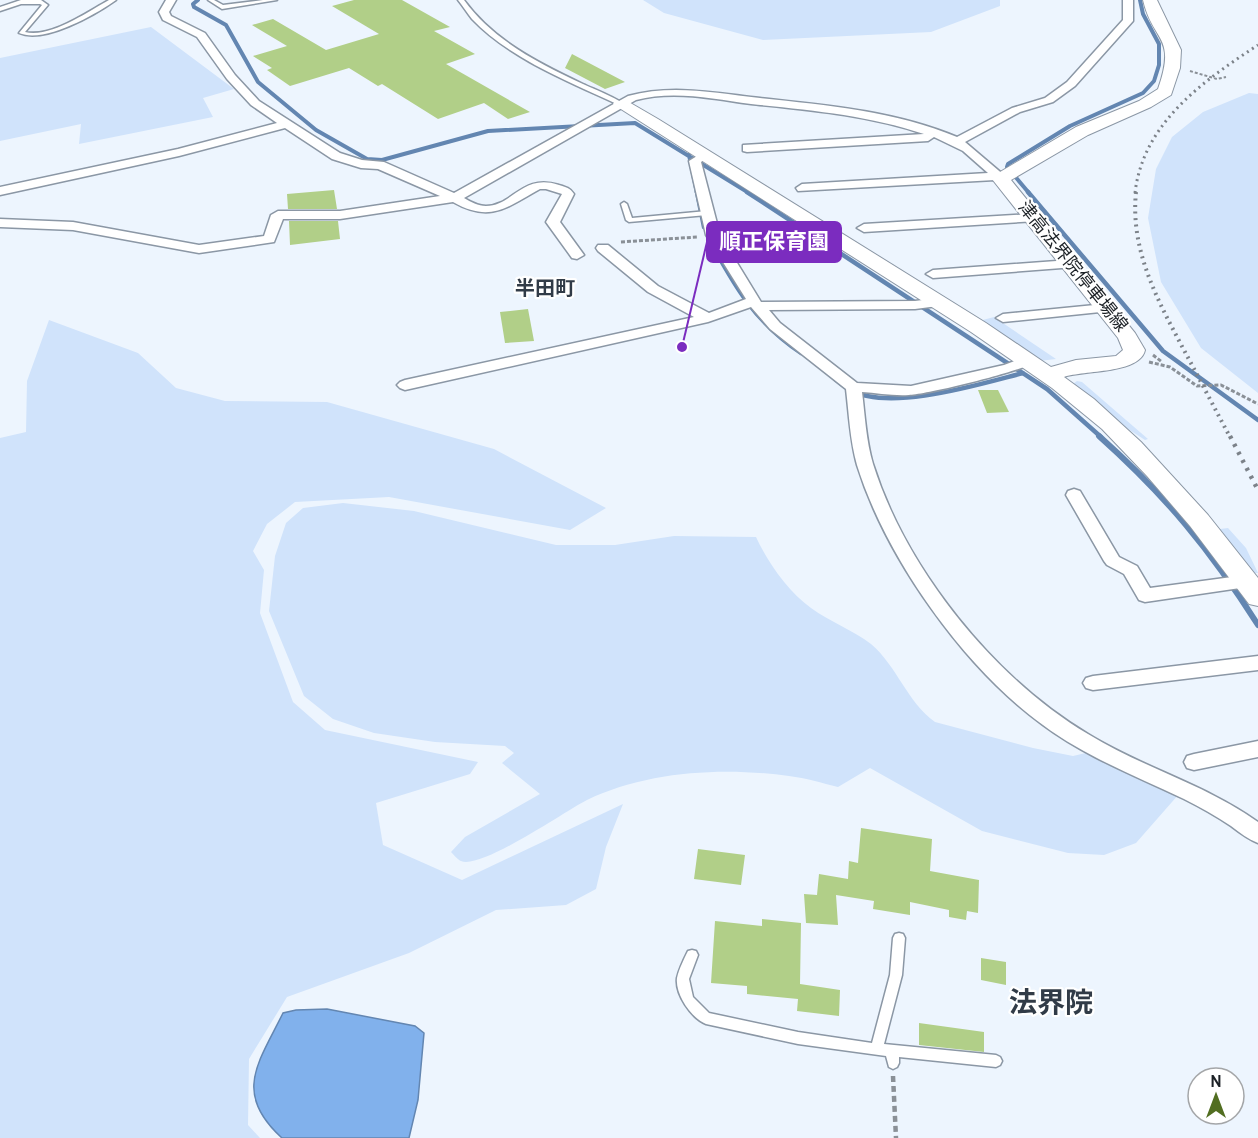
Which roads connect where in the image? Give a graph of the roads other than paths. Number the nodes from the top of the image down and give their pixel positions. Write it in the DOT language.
graph roads {
  1 [pos="113,0"];
  2 [pos="171,0"];
  3 [pos="211,0"];
  4 [pos="274,0"];
  5 [pos="461,0"];
  6 [pos="1128,0"];
  7 [pos="1133,0"];
  8 [pos="0,9"];
  9 [pos="1145,10"];
  10 [pos="1128,21"];
  11 [pos="621,104"];
  12 [pos="285,124"];
  13 [pos="944,136"];
  14 [pos="957,142"];
  15 [pos="747,148"];
  16 [pos="700,158"];
  17 [pos="1006,175"];
  18 [pos="802,188"];
  19 [pos="0,191"];
  20 [pos="455,198"];
  21 [pos="624,204"];
  22 [pos="703,214"];
  23 [pos="1032,218"];
  24 [pos="0,223"];
  25 [pos="864,228"];
  26 [pos="603,248"];
  27 [pos="577,255"];
  28 [pos="1070,264"];
  29 [pos="933,274"];
  30 [pos="751,303"];
  31 [pos="926,304"];
  32 [pos="1105,308"];
  33 [pos="708,318"];
  34 [pos="1003,318"];
  35 [pos="1026,367"];
  36 [pos="405,385"];
  37 [pos="854,391"];
  38 [pos="1074,495"];
  39 [pos="1242,586"];
  40 [pos="1258,663"];
  41 [pos="1093,683"];
  42 [pos="1258,749"];
  43 [pos="1194,762"];
  44 [pos="1258,834"];
  45 [pos="899,938"];
  46 [pos="692,955"];
  47 [pos="877,1049"];
  48 [pos="996,1061"];
  1 -- 8 [label="lane"];
  2 -- 12 [label="street"];
  3 -- 4 [label="lane"];
  5 -- 11 [label="lane"];
  6 -- 10 [label="street"];
  7 -- 9 [label="street"];
  9 -- 10 [label="street"];
  9 -- 17 [label="main road, 津高法界院停車場線"];
  10 -- 14 [label="street"];
  11 -- 13 [label="street"];
  11 -- 16 [label="main road"];
  11 -- 20 [label="street"];
  12 -- 19 [label="street"];
  12 -- 20 [label="street"];
  13 -- 14 [label="street"];
  13 -- 15 [label="street"];
  14 -- 17 [label="street"];
  16 -- 22 [label="street"];
  16 -- 31 [label="main road"];
  17 -- 18 [label="street"];
  17 -- 23 [label="main road, 津高法界院停車場線"];
  20 -- 24 [label="street"];
  20 -- 27 [label="street"];
  21 -- 22 [label="lane"];
  22 -- 30 [label="street"];
  23 -- 25 [label="street"];
  23 -- 28 [label="main road, 津高法界院停車場線"];
  26 -- 33 [label="street"];
  28 -- 29 [label="street"];
  28 -- 32 [label="main road, 津高法界院停車場線"];
  30 -- 31 [label="street"];
  30 -- 33 [label="street"];
  30 -- 37 [label="street"];
  31 -- 35 [label="main road"];
  32 -- 34 [label="street"];
  32 -- 35 [label="main road, 津高法界院停車場線"];
  33 -- 36 [label="street"];
  35 -- 37 [label="street"];
  35 -- 39 [label="main road"];
  37 -- 44 [label="street"];
  38 -- 39 [label="street"];
  40 -- 41 [label="street"];
  42 -- 43 [label="street"];
  45 -- 47 [label="lane"];
  46 -- 47 [label="lane"];
  47 -- 48 [label="lane"];
}
